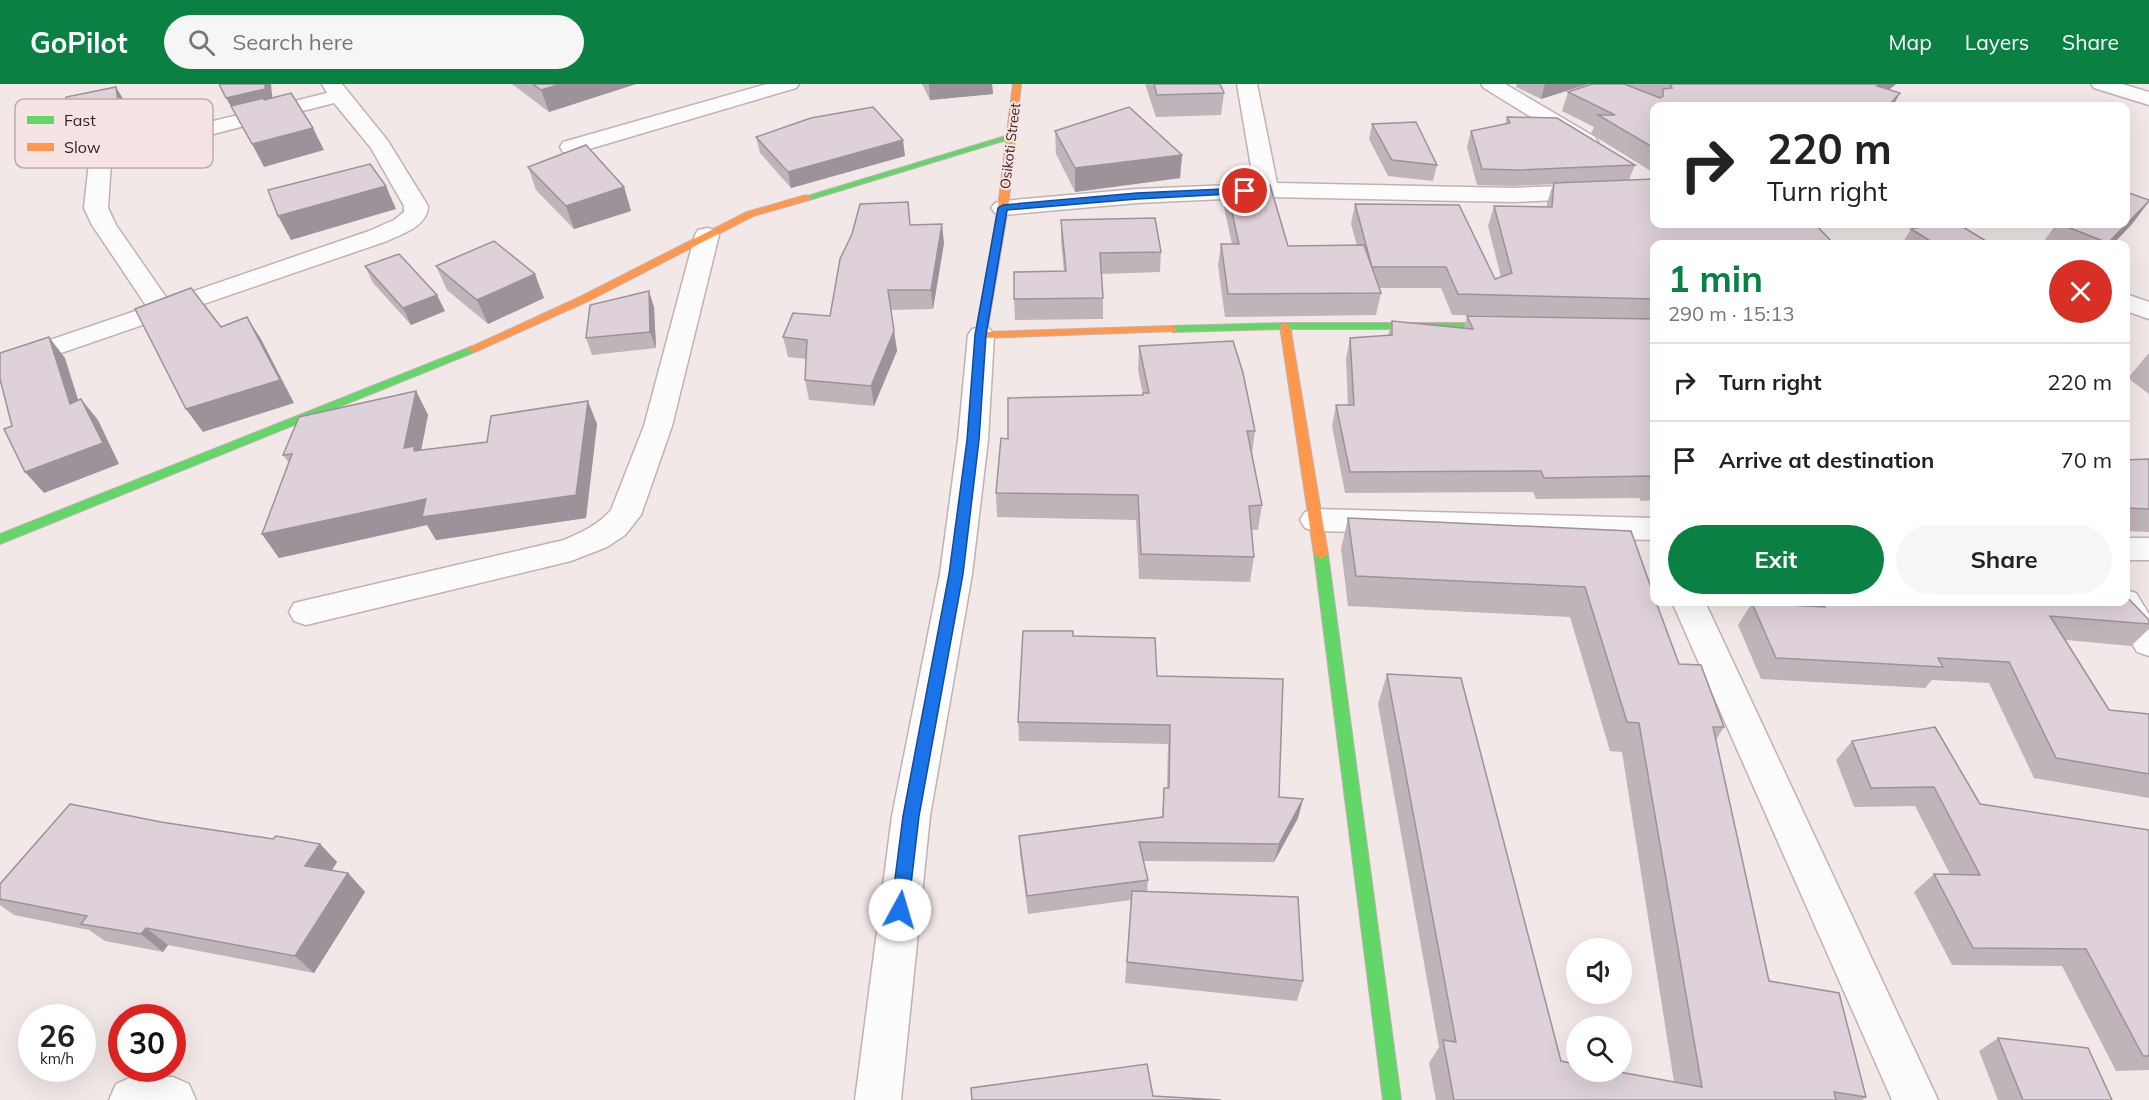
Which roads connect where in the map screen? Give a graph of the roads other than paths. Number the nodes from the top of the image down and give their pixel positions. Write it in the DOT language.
graph roads {
  1 [pos="789,84"];
  2 [pos="1017,84"];
  3 [pos="1247,84"];
  4 [pos="1491,84"];
  5 [pos="2101,84"];
  6 [pos="760,87"];
  7 [pos="335,90"];
  8 [pos="2149,99"];
  9 [pos="1559,103"];
  10 [pos="1537,110"];
  11 [pos="213,125"];
  12 [pos="1012,137"];
  13 [pos="571,147"];
  14 [pos="1607,154"];
  15 [pos="99,168"];
  16 [pos="1635,172"];
  17 [pos="1650,181"];
  18 [pos="1650,189"];
  19 [pos="1267,190"];
  20 [pos="1003,208"];
  21 [pos="707,235"];
  22 [pos="161,309"];
  23 [pos="1285,326"];
  24 [pos="1520,326"];
  25 [pos="981,335"];
  26 [pos="0,366"];
  27 [pos="1316,520"];
  28 [pos="1650,529"];
  29 [pos="0,539"];
  30 [pos="2130,549"];
  31 [pos="2149,549"];
  32 [pos="1690,606"];
  33 [pos="2126,606"];
  34 [pos="306,612"];
  35 [pos="2149,643"];
  36 [pos="132,1100"];
  37 [pos="173,1100"];
  38 [pos="878,1100"];
  39 [pos="1392,1100"];
  40 [pos="1915,1100"];
  1 -- 6 [label="street"];
  2 -- 12 [label="street, Osikoti Street"];
  3 -- 19 [label="street"];
  4 -- 10 [label="street"];
  5 -- 8 [label="street"];
  6 -- 13 [label="street"];
  7 -- 11 [label="street"];
  7 -- 22 [label="street"];
  9 -- 10 [label="street"];
  10 -- 14 [label="street"];
  12 -- 20 [label="street, Osikoti Street"];
  12 -- 21 [label="street"];
  15 -- 22 [label="street"];
  16 -- 17 [label="street"];
  18 -- 19 [label="street"];
  19 -- 20 [label="street"];
  20 -- 25 [label="street, Osikoti Street"];
  21 -- 29 [label="street"];
  21 -- 34 [label="street"];
  22 -- 26 [label="street"];
  23 -- 24 [label="street"];
  23 -- 25 [label="street"];
  23 -- 27 [label="street"];
  25 -- 38 [label="street"];
  27 -- 28 [label="street"];
  27 -- 39 [label="street"];
  30 -- 31 [label="street"];
  32 -- 40 [label="street"];
  33 -- 35 [label="street"];
  36 -- 37 [label="street"];
}
